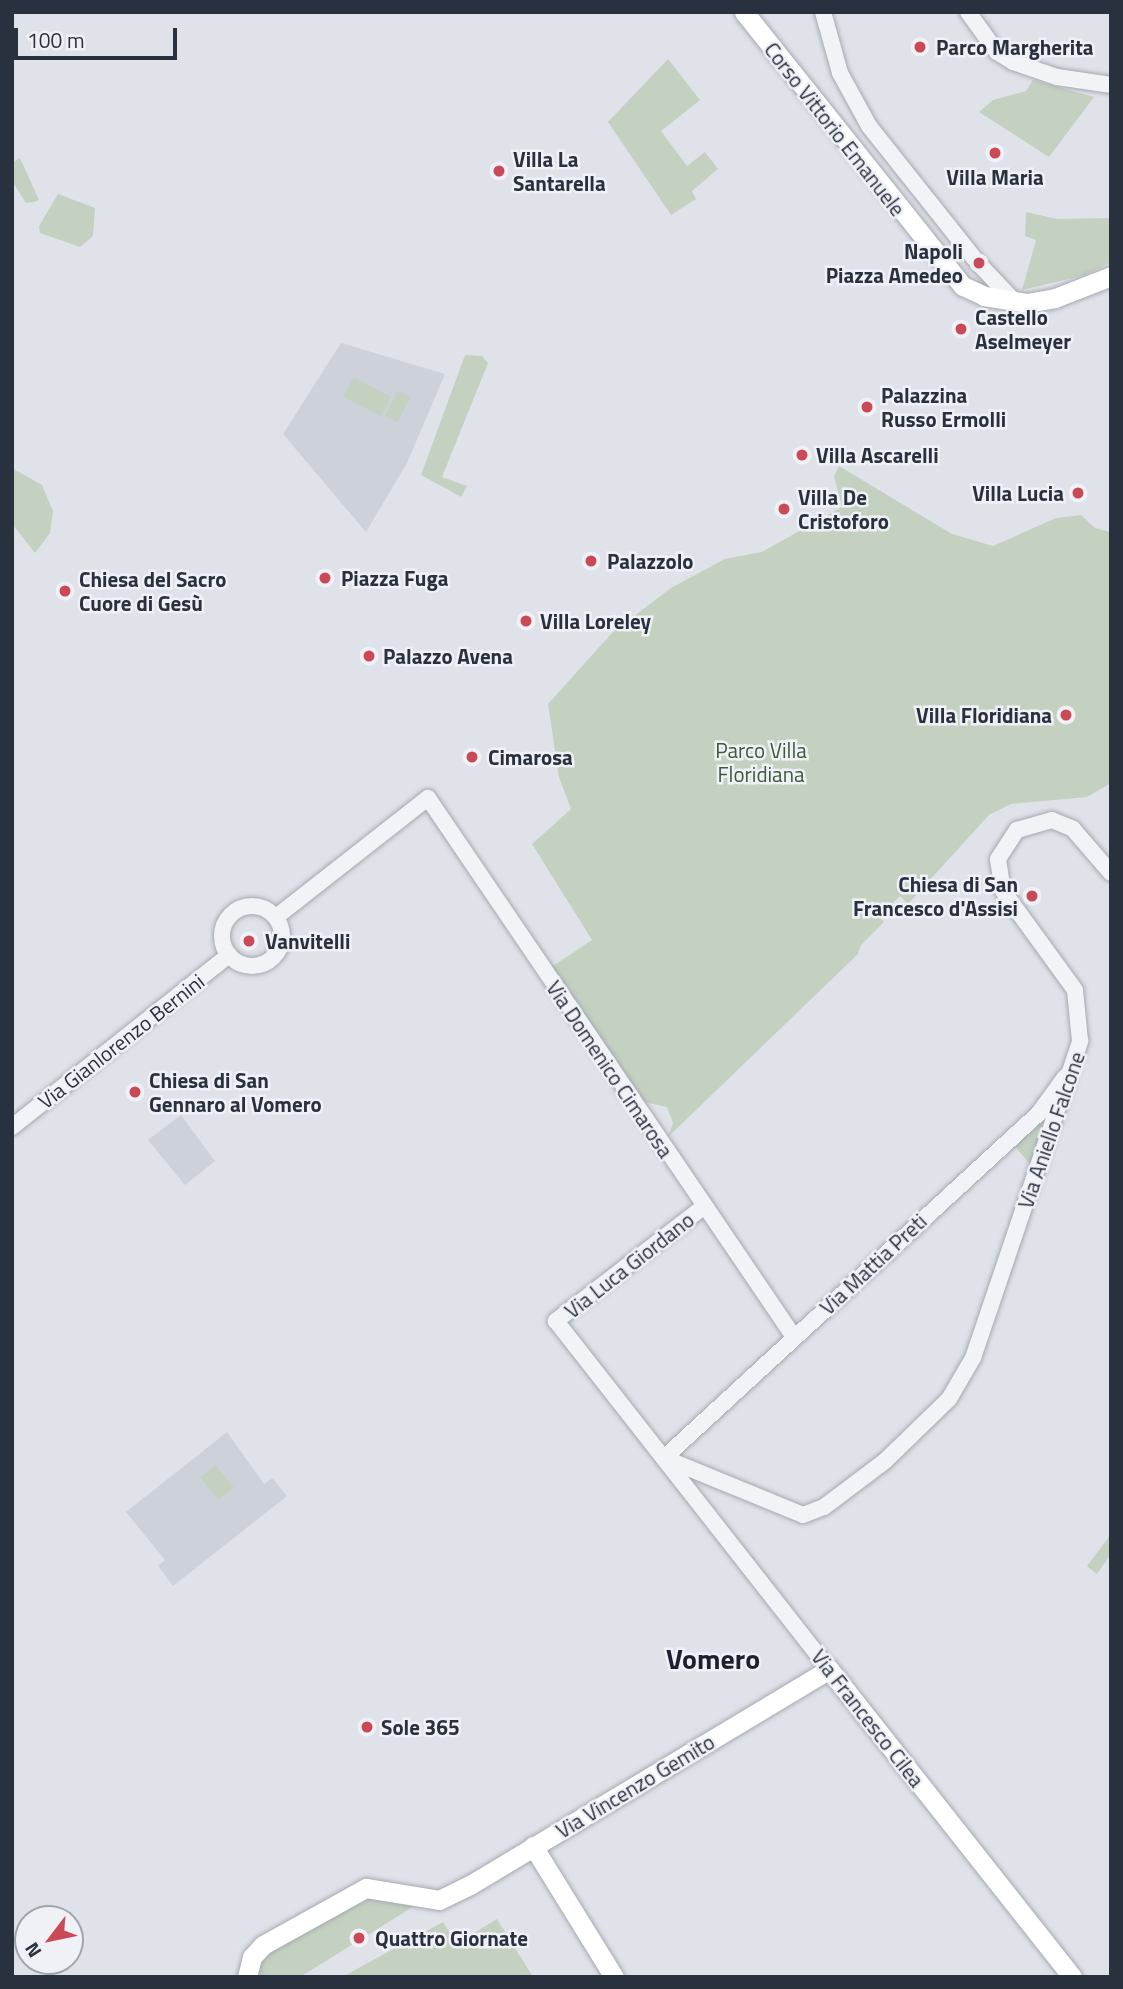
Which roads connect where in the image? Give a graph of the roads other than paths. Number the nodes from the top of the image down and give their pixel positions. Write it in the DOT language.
graph roads {
  1 [pos="744,12"];
  2 [pos="823,12"];
  3 [pos="968,12"];
  4 [pos="1111,73"];
  5 [pos="1092,85"];
  6 [pos="1111,85"];
  7 [pos="980,266"];
  8 [pos="1111,276"];
  9 [pos="960,284"];
  10 [pos="1017,303"];
  11 [pos="1111,873"];
  12 [pos="276,917"];
  13 [pos="229,955"];
  14 [pos="1074,1063"];
  15 [pos="12,1127"];
  16 [pos="702,1208"];
  17 [pos="556,1321"];
  18 [pos="794,1337"];
  19 [pos="664,1458"];
  20 [pos="830,1669"];
  21 [pos="533,1846"];
  22 [pos="247,1977"];
  23 [pos="614,1977"];
  24 [pos="1072,1977"];
  1 -- 9 [label="main road, Corso Vittorio Emanuele"];
  2 -- 7 [label="street"];
  3 -- 5 [label="street"];
  4 -- 5 [label="street"];
  5 -- 6 [label="street"];
  7 -- 9 [label="street"];
  7 -- 10 [label="street"];
  8 -- 10 [label="main road, Corso Vittorio Emanuele"];
  9 -- 10 [label="main road, Corso Vittorio Emanuele"];
  11 -- 14 [label="street, Via Aniello Falcone"];
  12 -- 13 [label="street"];
  12 -- 13 [label="street"];
  12 -- 16 [label="street, Via Domenico Cimarosa"];
  13 -- 15 [label="street, Via Gianlorenzo Bernini"];
  14 -- 18 [label="street, Via Mattia Preti"];
  14 -- 19 [label="street, Via Aniello Falcone"];
  16 -- 17 [label="street, Via Luca Giordano"];
  16 -- 18 [label="street, Via Domenico Cimarosa"];
  17 -- 19 [label="street, Via Francesco Cilea"];
  18 -- 19 [label="street, Via Mattia Preti"];
  19 -- 20 [label="street, Via Francesco Cilea"];
  20 -- 21 [label="main road, Via Vincenzo Gemito"];
  20 -- 24 [label="main road, Via Francesco Cilea"];
  21 -- 22 [label="main road, Via Vincenzo Gemito"];
  21 -- 23 [label="main road"];
}
